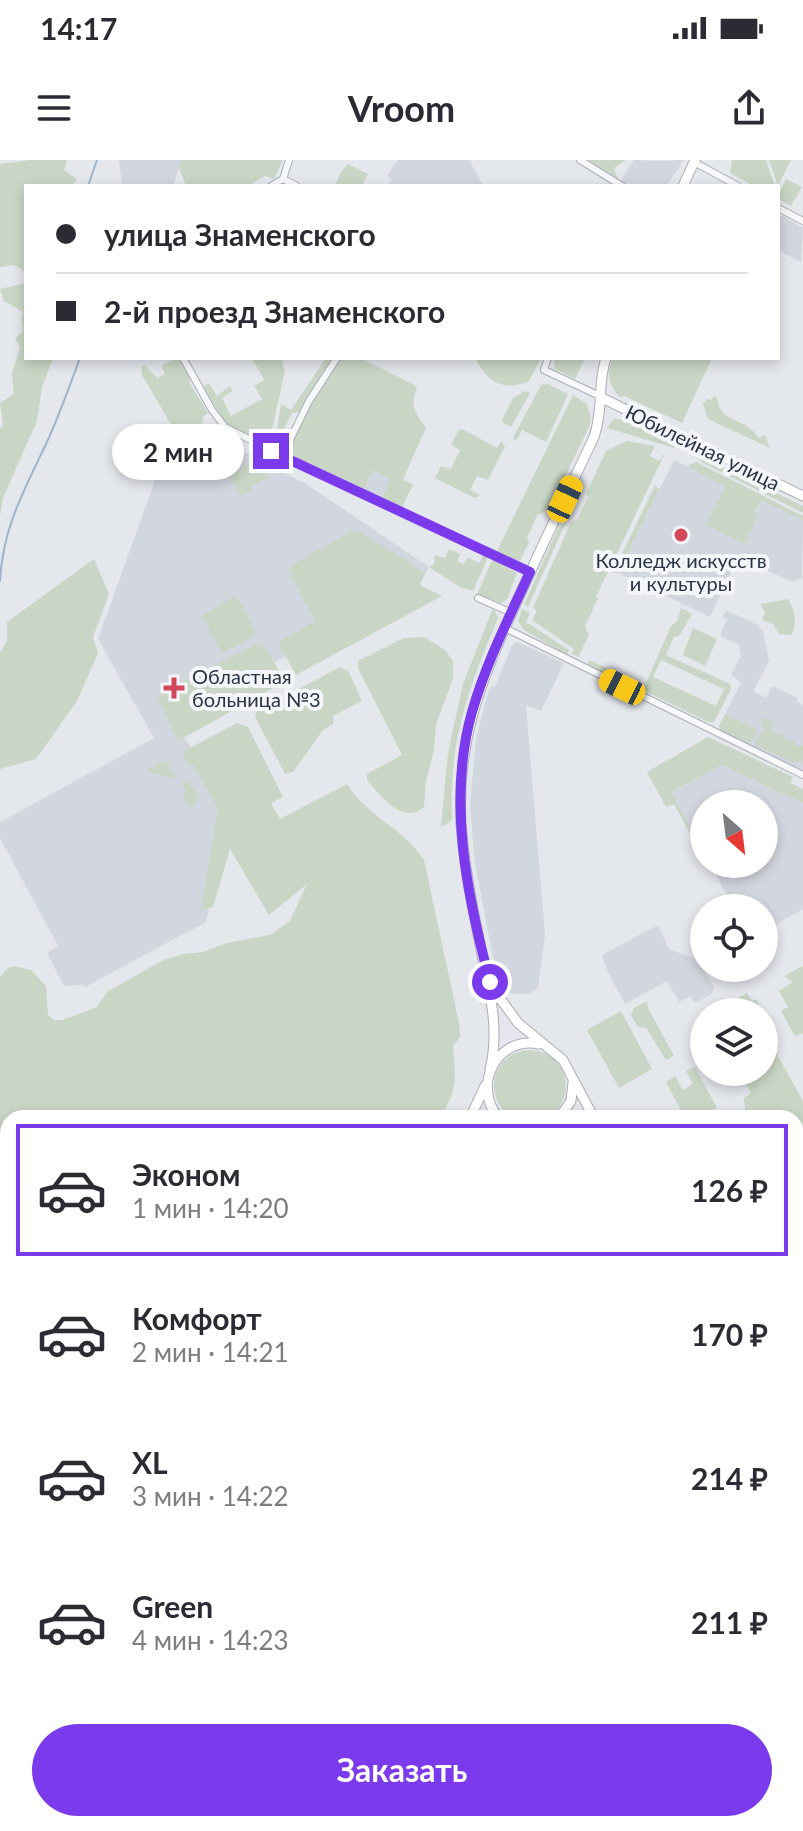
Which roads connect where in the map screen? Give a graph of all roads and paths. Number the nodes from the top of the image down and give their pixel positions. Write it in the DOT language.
graph roads {
  1 [pos="289,160"];
  2 [pos="580,160"];
  3 [pos="695,161"];
  4 [pos="283,179"];
  5 [pos="274,184"];
  6 [pos="293,184"];
  7 [pos="619,184"];
  8 [pos="684,184"];
  9 [pos="735,184"];
  10 [pos="780,209"];
  11 [pos="803,221"];
  12 [pos="184,360"];
  13 [pos="336,360"];
  14 [pos="547,360"];
  15 [pos="605,360"];
  16 [pos="602,398"];
  17 [pos="282,456"];
  18 [pos="803,496"];
  19 [pos="530,572"];
  20 [pos="478,598"];
  21 [pos="512,613"];
  22 [pos="505,628"];
  23 [pos="803,775"];
  24 [pos="490,982"];
  25 [pos="550,1048"];
  26 [pos="570,1071"];
  27 [pos="488,1075"];
  28 [pos="473,1110"];
  29 [pos="494,1110"];
  30 [pos="565,1110"];
  31 [pos="590,1110"];
  1 -- 4 [label="street"];
  2 -- 7 [label="street"];
  3 -- 8 [label="main road"];
  3 -- 9 [label="street"];
  4 -- 5 [label="street"];
  4 -- 6 [label="street"];
  10 -- 11 [label="street"];
  12 -- 17 [label="street"];
  13 -- 17 [label="street"];
  14 -- 16 [label="street"];
  15 -- 16 [label="main road"];
  16 -- 18 [label="main road, Юбилейная улица"];
  16 -- 19 [label="main road"];
  17 -- 19 [label="street"];
  19 -- 21 [label="main road"];
  20 -- 21 [label="street"];
  21 -- 22 [label="main road"];
  22 -- 23 [label="street"];
  22 -- 24 [label="main road"];
  24 -- 25 [label="main road"];
  24 -- 27 [label="main road"];
  25 -- 26 [label="main road"];
  25 -- 27 [label="main road"];
  26 -- 30 [label="main road"];
  26 -- 31 [label="main road"];
  27 -- 28 [label="main road"];
  27 -- 29 [label="main road"];
}
